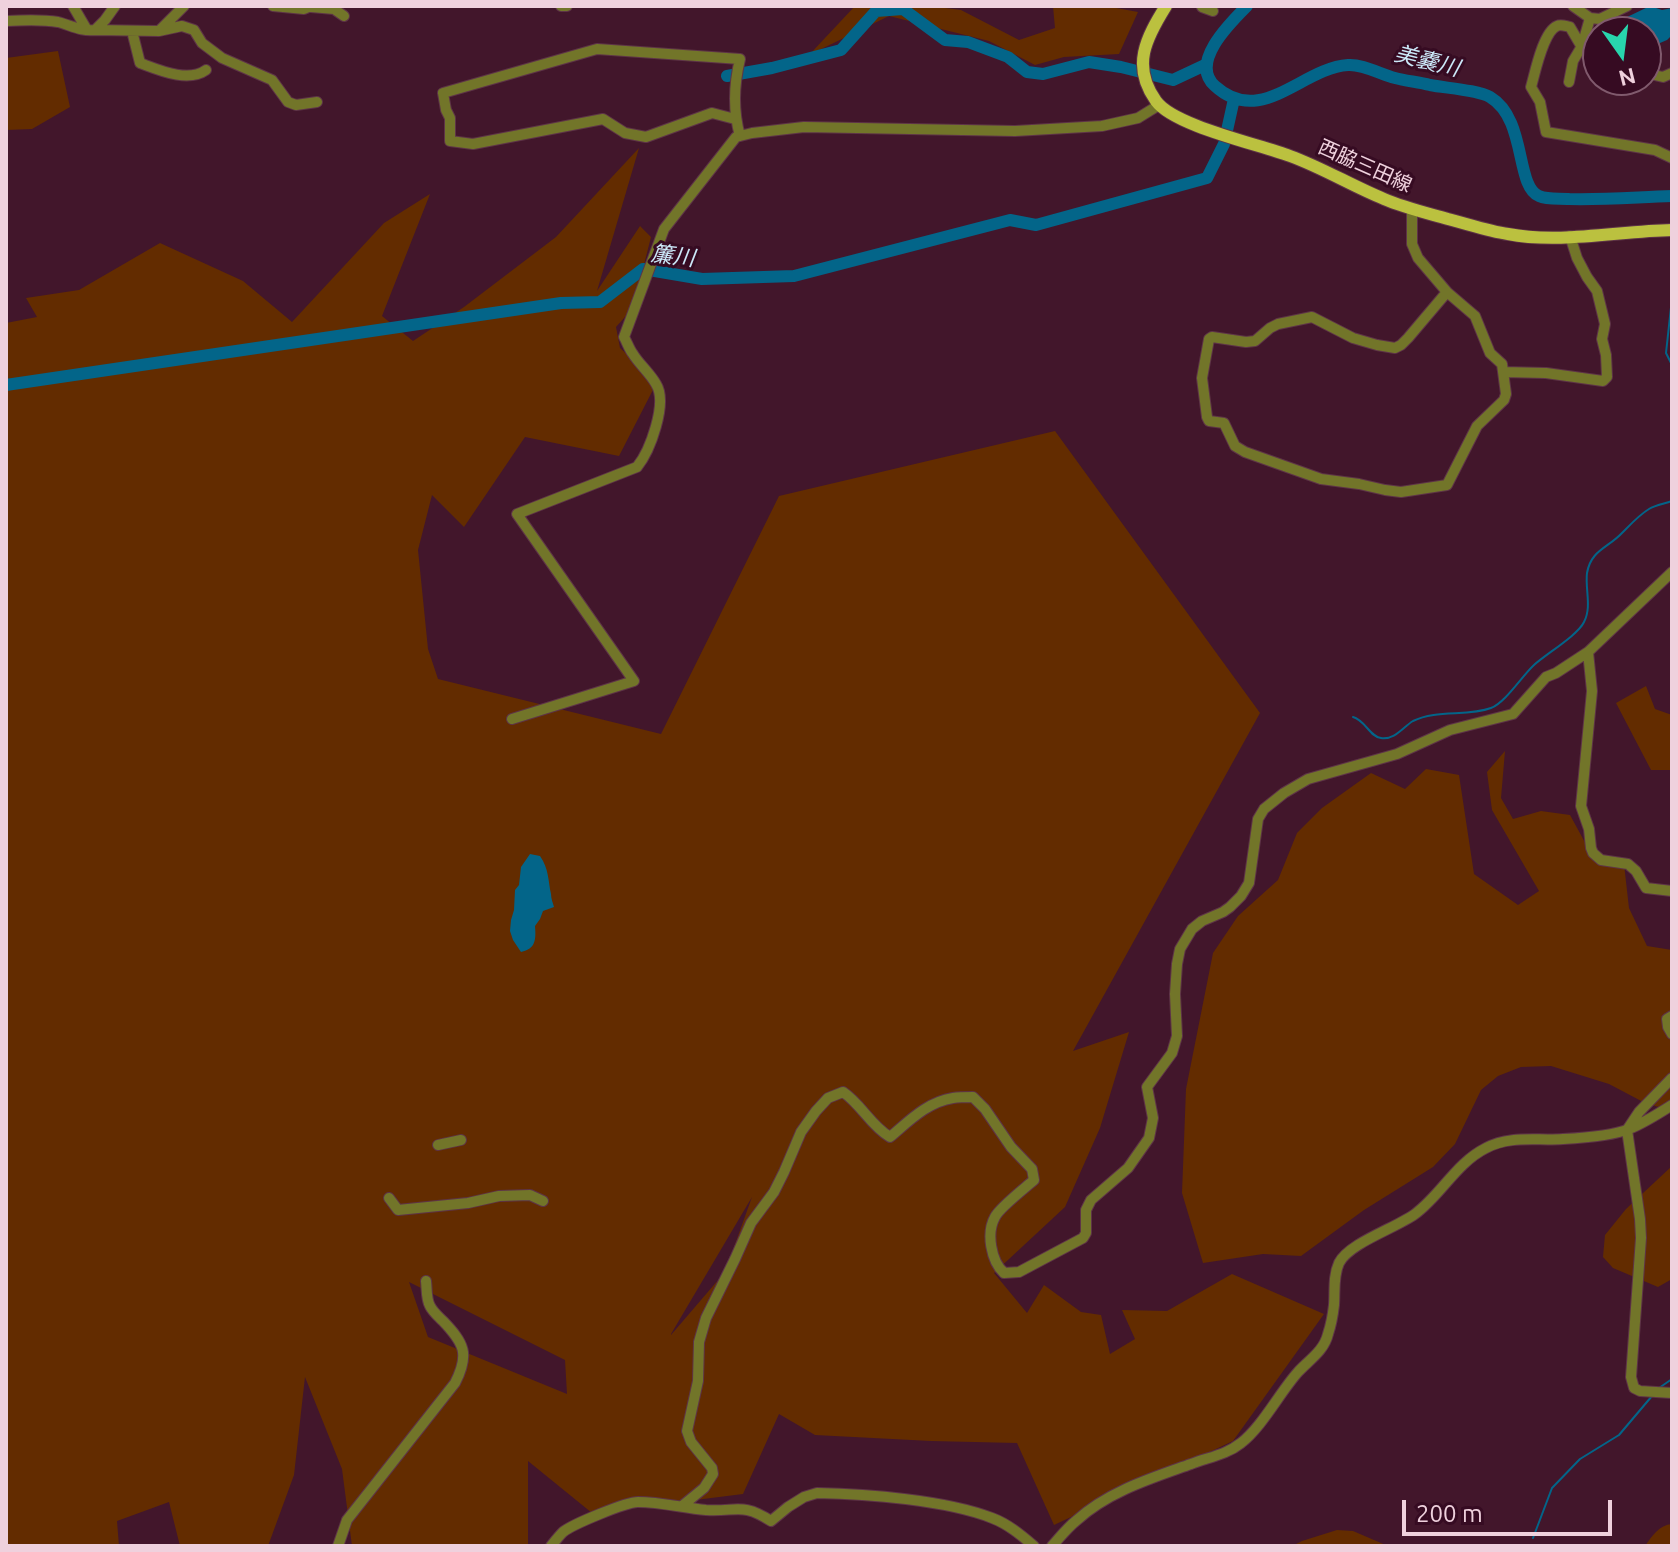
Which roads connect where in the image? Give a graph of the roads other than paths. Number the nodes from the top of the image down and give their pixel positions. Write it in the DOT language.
graph roads {
  1 [pos="73,6"];
  2 [pos="115,6"];
  3 [pos="184,6"];
  4 [pos="273,6"];
  5 [pos="1166,6"];
  6 [pos="1627,6"];
  7 [pos="311,7"];
  8 [pos="344,16"];
  9 [pos="1606,16"];
  10 [pos="6,21"];
  11 [pos="92,31"];
  12 [pos="132,31"];
  13 [pos="159,31"];
  14 [pos="199,38"];
  15 [pos="214,40"];
  16 [pos="1582,46"];
  17 [pos="206,70"];
  18 [pos="1569,82"];
  19 [pos="317,102"];
  20 [pos="1159,105"];
  21 [pos="735,119"];
  22 [pos="740,136"];
  23 [pos="1672,158"];
  24 [pos="1412,209"];
  25 [pos="1672,230"];
  26 [pos="1570,236"];
  27 [pos="1447,292"];
  28 [pos="1503,372"];
  29 [pos="1672,572"];
  30 [pos="1672,586"];
  31 [pos="1656,587"];
  32 [pos="1588,652"];
  33 [pos="512,719"];
  34 [pos="1672,891"];
  35 [pos="1672,1016"];
  36 [pos="1672,1034"];
  37 [pos="1672,1078"];
  38 [pos="1672,1105"];
  39 [pos="1627,1130"];
  40 [pos="461,1140"];
  41 [pos="438,1145"];
  42 [pos="389,1198"];
  43 [pos="543,1201"];
  44 [pos="426,1281"];
  45 [pos="1672,1393"];
  46 [pos="682,1506"];
  47 [pos="338,1546"];
  48 [pos="551,1546"];
  49 [pos="1034,1546"];
  50 [pos="1052,1546"];
  1 -- 11 [label="street"];
  2 -- 11 [label="street"];
  3 -- 13 [label="street"];
  4 -- 7 [label="street"];
  5 -- 20 [label="main road"];
  6 -- 9 [label="street"];
  7 -- 8 [label="street"];
  10 -- 11 [label="street"];
  11 -- 12 [label="street"];
  12 -- 13 [label="street"];
  12 -- 17 [label="street"];
  13 -- 14 [label="street"];
  14 -- 15 [label="street"];
  14 -- 19 [label="street"];
  16 -- 18 [label="street"];
  16 -- 23 [label="street"];
  20 -- 22 [label="street"];
  20 -- 24 [label="main road, 西脇三田線"];
  21 -- 21 [label="street"];
  21 -- 22 [label="street"];
  22 -- 33 [label="street"];
  24 -- 26 [label="main road, 西脇三田線"];
  24 -- 27 [label="street"];
  25 -- 26 [label="main road, 西脇三田線"];
  26 -- 28 [label="street"];
  27 -- 28 [label="street"];
  27 -- 28 [label="street"];
  29 -- 31 [label="street"];
  30 -- 31 [label="street"];
  31 -- 32 [label="street"];
  32 -- 34 [label="street"];
  32 -- 46 [label="street"];
  35 -- 36 [label="street"];
  37 -- 39 [label="street"];
  38 -- 39 [label="street"];
  39 -- 45 [label="street"];
  39 -- 50 [label="street"];
  40 -- 41 [label="street"];
  42 -- 43 [label="street"];
  44 -- 47 [label="street"];
  46 -- 48 [label="street"];
  46 -- 49 [label="street"];
}
